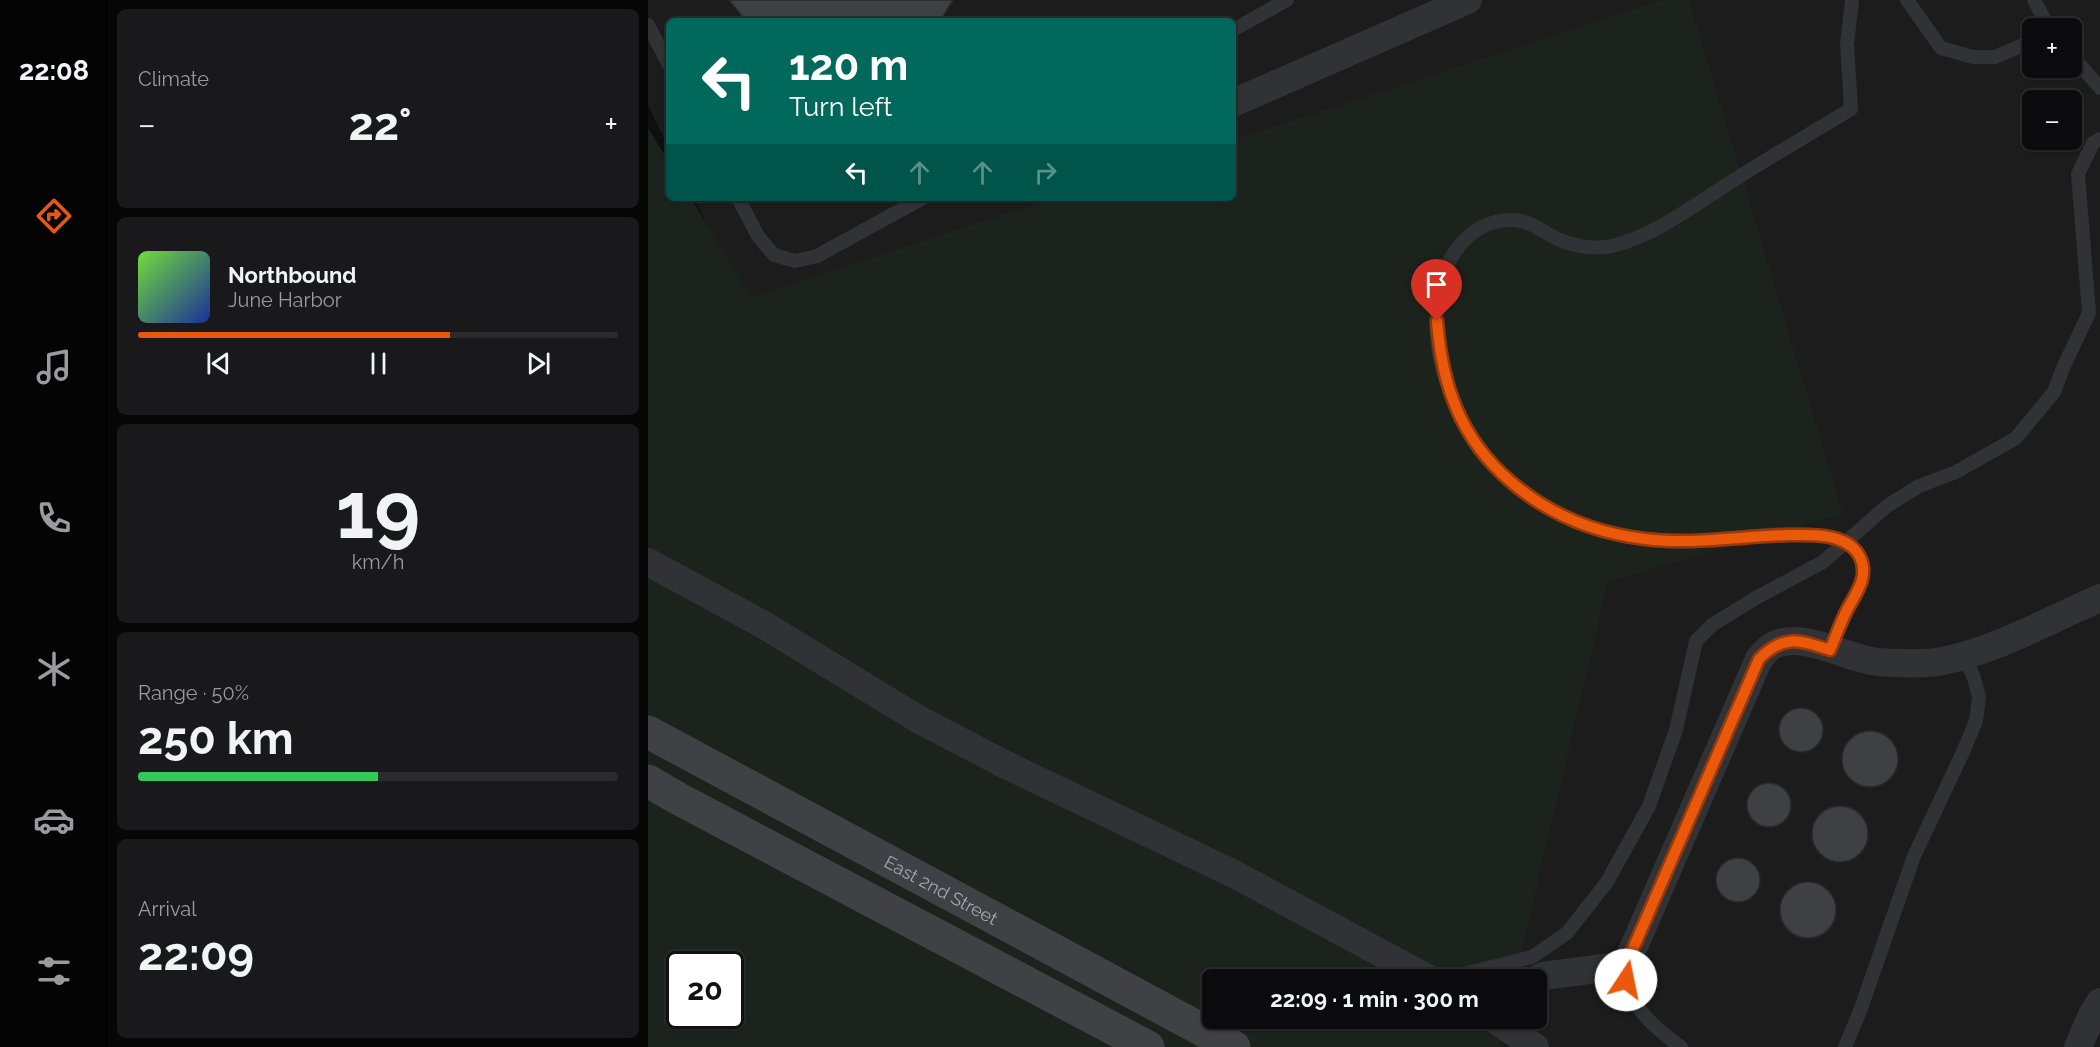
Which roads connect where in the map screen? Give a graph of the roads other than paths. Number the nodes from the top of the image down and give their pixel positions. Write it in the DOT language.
graph roads {
  1 [pos="1287,0"];
  2 [pos="1468,0"];
  3 [pos="1852,0"];
  4 [pos="1907,0"];
  5 [pos="2034,0"];
  6 [pos="2044,18"];
  7 [pos="648,25"];
  8 [pos="1236,28"];
  9 [pos="2022,45"];
  10 [pos="666,59"];
  11 [pos="2082,67"];
  12 [pos="2100,88"];
  13 [pos="1236,102"];
  14 [pos="2100,139"];
  15 [pos="740,201"];
  16 [pos="918,201"];
  17 [pos="1846,543"];
  18 [pos="648,562"];
  19 [pos="2100,598"];
  20 [pos="1830,650"];
  21 [pos="1964,654"];
  22 [pos="648,732"];
  23 [pos="648,781"];
  24 [pos="1626,965"];
  25 [pos="1411,969"];
  26 [pos="1484,969"];
  27 [pos="1547,975"];
  28 [pos="2100,1002"];
  29 [pos="1148,1047"];
  30 [pos="1234,1047"];
  31 [pos="1681,1047"];
  32 [pos="1845,1047"];
  33 [pos="2078,1047"];
  1 -- 8 [label="lane"];
  2 -- 13 [label="street"];
  3 -- 17 [label="lane"];
  4 -- 9 [label="lane"];
  5 -- 6 [label="lane"];
  7 -- 10 [label="lane"];
  11 -- 12 [label="lane"];
  14 -- 17 [label="lane"];
  15 -- 16 [label="lane"];
  17 -- 20 [label="lane"];
  17 -- 26 [label="lane"];
  18 -- 25 [label="street"];
  19 -- 21 [label="street"];
  20 -- 21 [label="street"];
  20 -- 24 [label="street"];
  21 -- 32 [label="lane"];
  22 -- 30 [label="main road, East 2nd Street"];
  23 -- 29 [label="main road"];
  24 -- 27 [label="street"];
  24 -- 31 [label="lane"];
  28 -- 33 [label="street"];
}
